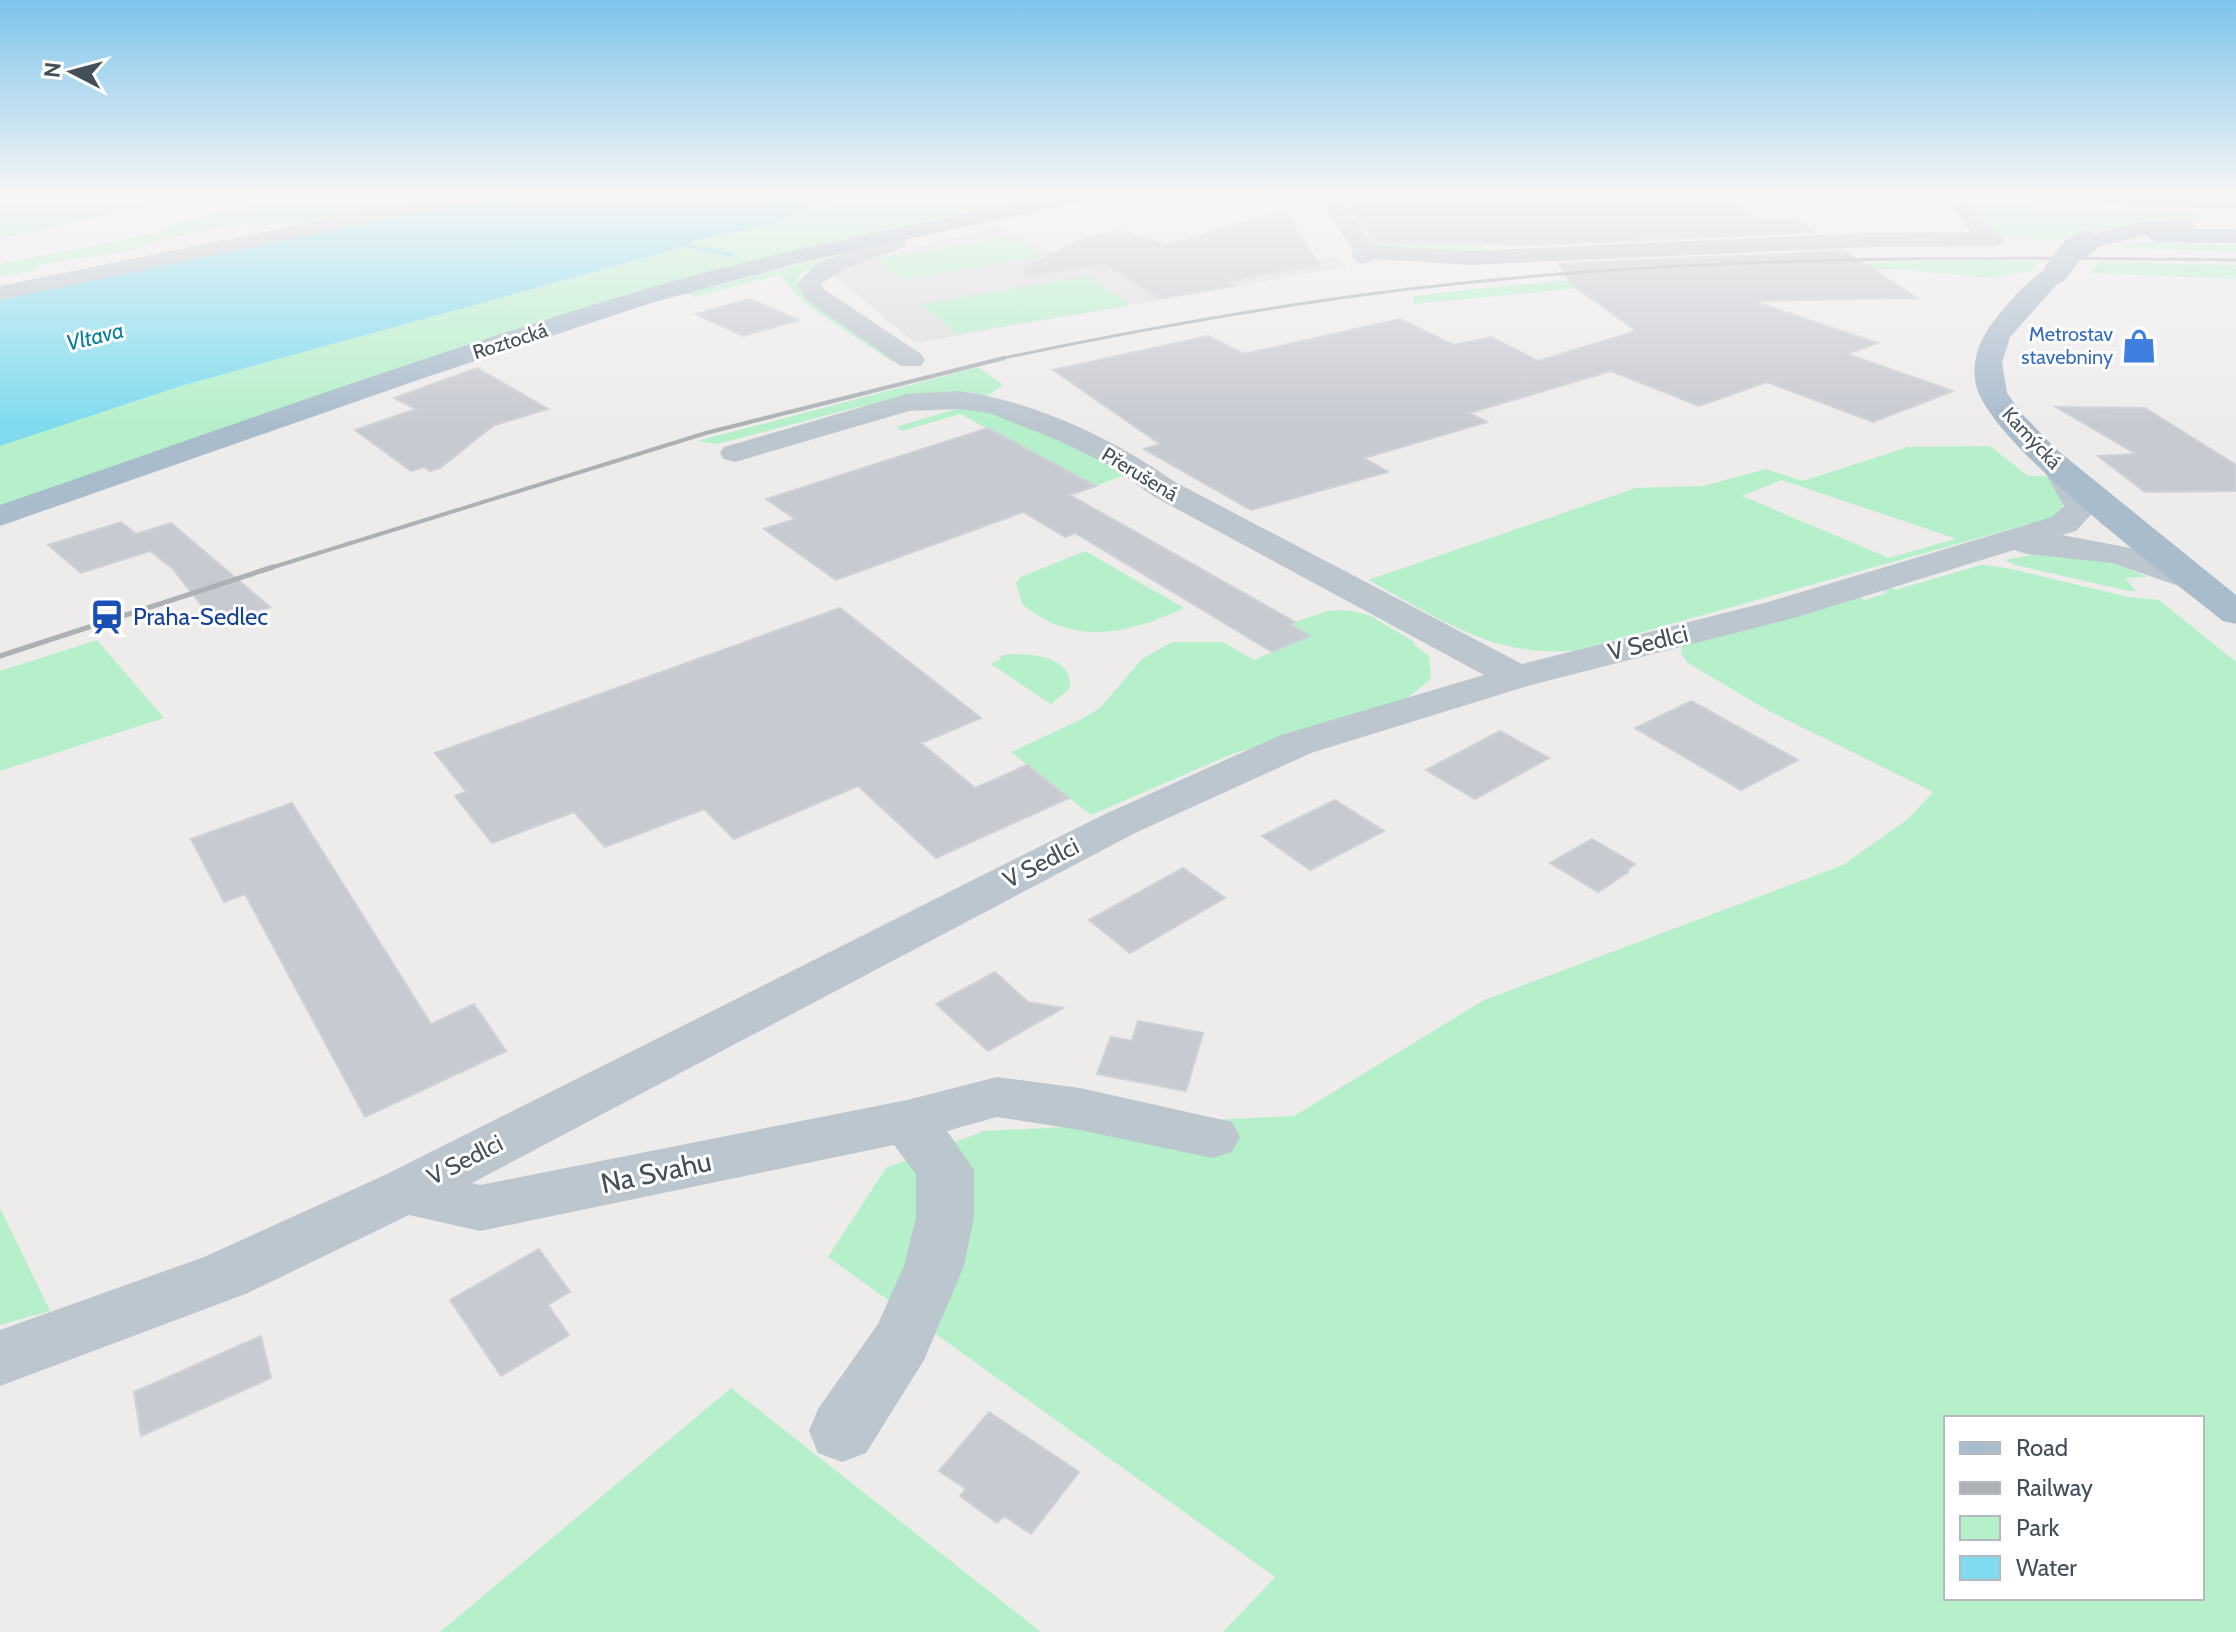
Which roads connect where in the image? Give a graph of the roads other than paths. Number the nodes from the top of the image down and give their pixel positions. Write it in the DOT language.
graph roads {
  1 [pos="101,272"];
  2 [pos="734,272"];
  3 [pos="819,272"];
  4 [pos="2056,272"];
  5 [pos="0,293"];
  6 [pos="911,360"];
  7 [pos="735,453"];
  8 [pos="2055,464"];
  9 [pos="0,516"];
  10 [pos="2075,535"];
  11 [pos="2141,539"];
  12 [pos="2196,581"];
  13 [pos="2236,613"];
  14 [pos="1517,677"];
  15 [pos="907,1121"];
  16 [pos="1212,1137"];
  17 [pos="405,1191"];
  18 [pos="0,1358"];
  19 [pos="842,1431"];
  1 -- 5 [label="street"];
  2 -- 9 [label="main road, Roztocká"];
  3 -- 6 [label="street"];
  4 -- 8 [label="main road, Kamýcká, bridge"];
  7 -- 14 [label="street, Přerušená"];
  8 -- 10 [label="street"];
  8 -- 11 [label="main road, Kamýcká"];
  10 -- 11 [label="street"];
  10 -- 12 [label="street"];
  10 -- 14 [label="street, V Sedlci"];
  11 -- 12 [label="main road, Kamýcká"];
  12 -- 13 [label="main road, Kamýcká"];
  14 -- 17 [label="street, V Sedlci"];
  15 -- 16 [label="street, Na Svahu"];
  15 -- 17 [label="street, Na Svahu"];
  15 -- 19 [label="street"];
  17 -- 18 [label="street, V Sedlci"];
}
